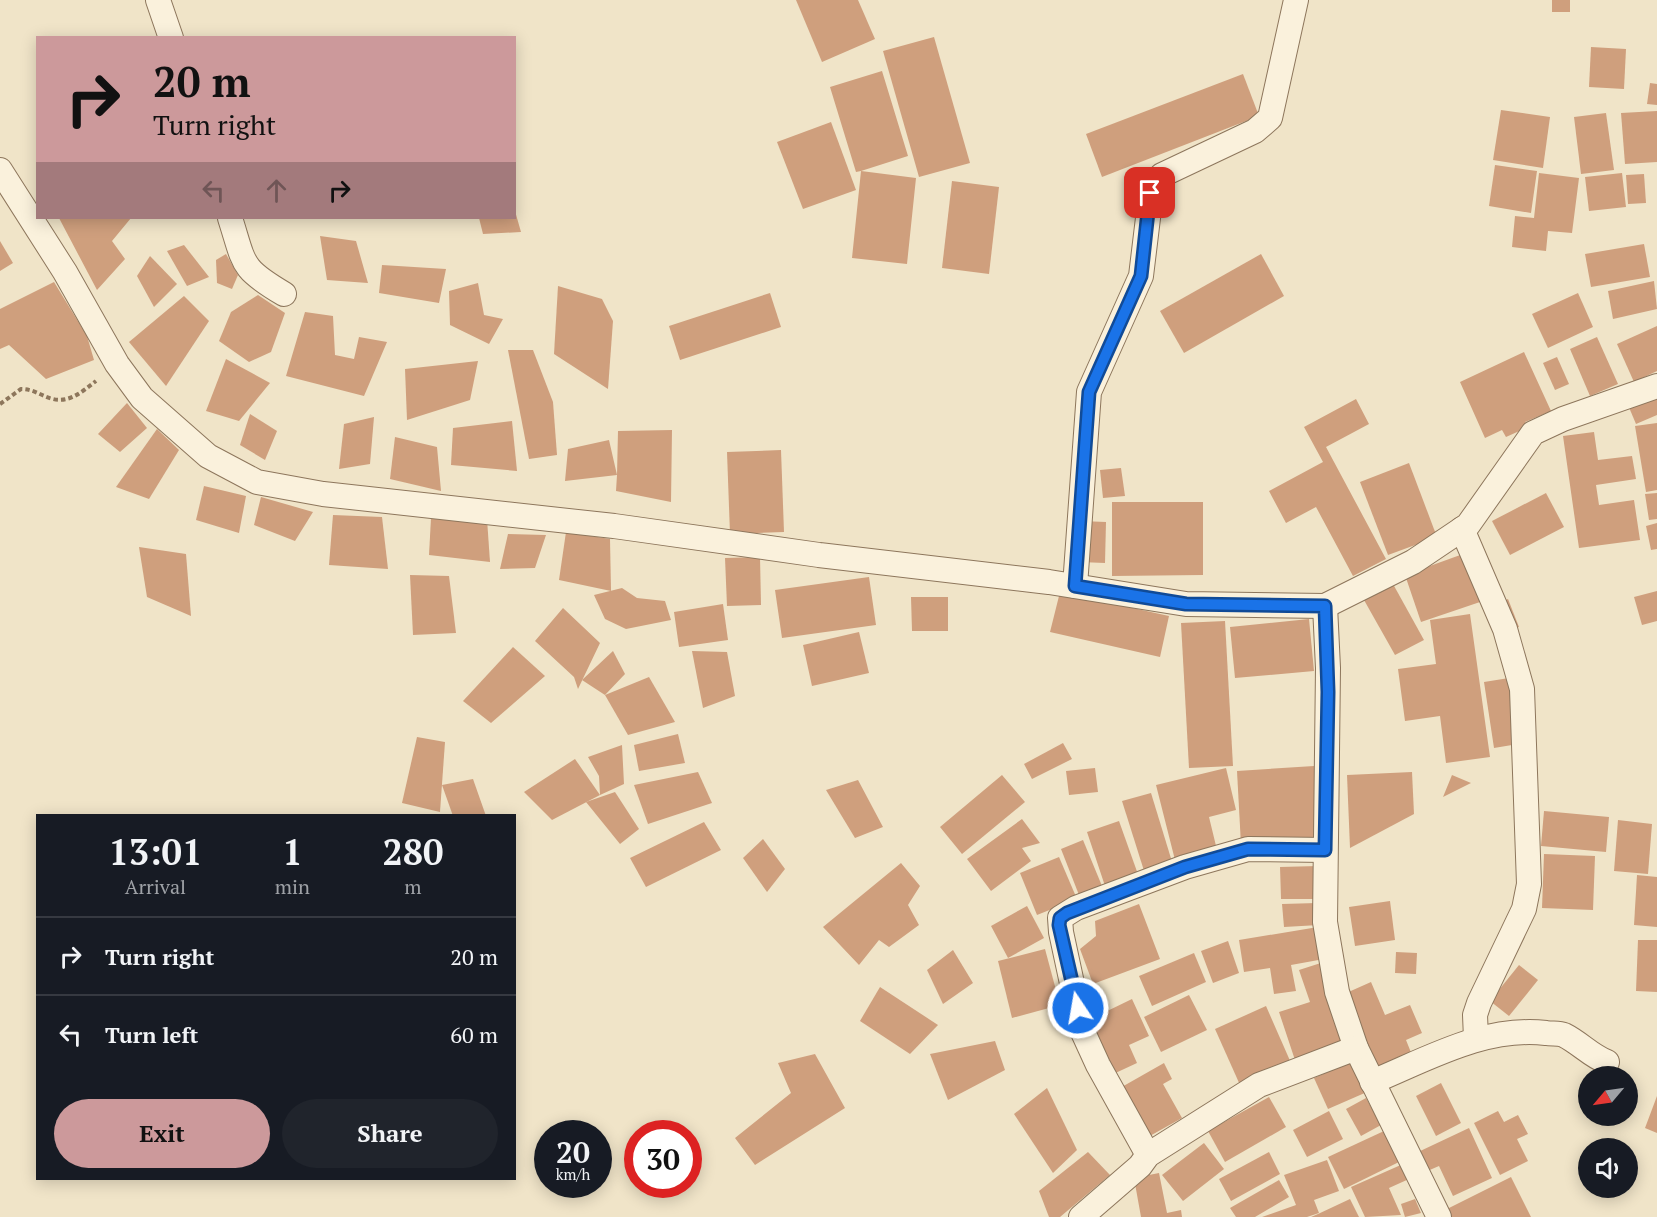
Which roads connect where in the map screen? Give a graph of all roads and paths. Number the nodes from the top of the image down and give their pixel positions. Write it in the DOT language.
graph roads {
  1 [pos="158,0"];
  2 [pos="1296,0"];
  3 [pos="170,36"];
  4 [pos="0,170"];
  5 [pos="230,219"];
  6 [pos="284,294"];
  7 [pos="117,364"];
  8 [pos="1657,386"];
  9 [pos="0,404"];
  10 [pos="1462,529"];
  11 [pos="1075,586"];
  12 [pos="1325,606"];
  13 [pos="1325,850"];
  14 [pos="1476,1038"];
  15 [pos="1356,1048"];
  16 [pos="1607,1062"];
  17 [pos="1372,1082"];
  18 [pos="1148,1155"];
  19 [pos="1081,1217"];
  20 [pos="1439,1217"];
  1 -- 3 [label="street"];
  2 -- 11 [label="street"];
  4 -- 7 [label="street"];
  5 -- 6 [label="street"];
  7 -- 9 [label="path"];
  7 -- 11 [label="street"];
  8 -- 10 [label="street"];
  10 -- 12 [label="street"];
  10 -- 14 [label="street"];
  11 -- 12 [label="street"];
  12 -- 13 [label="street"];
  13 -- 15 [label="street"];
  13 -- 18 [label="street"];
  14 -- 16 [label="street"];
  14 -- 17 [label="street"];
  15 -- 17 [label="street"];
  15 -- 18 [label="street"];
  17 -- 20 [label="street"];
  18 -- 19 [label="street"];
}
